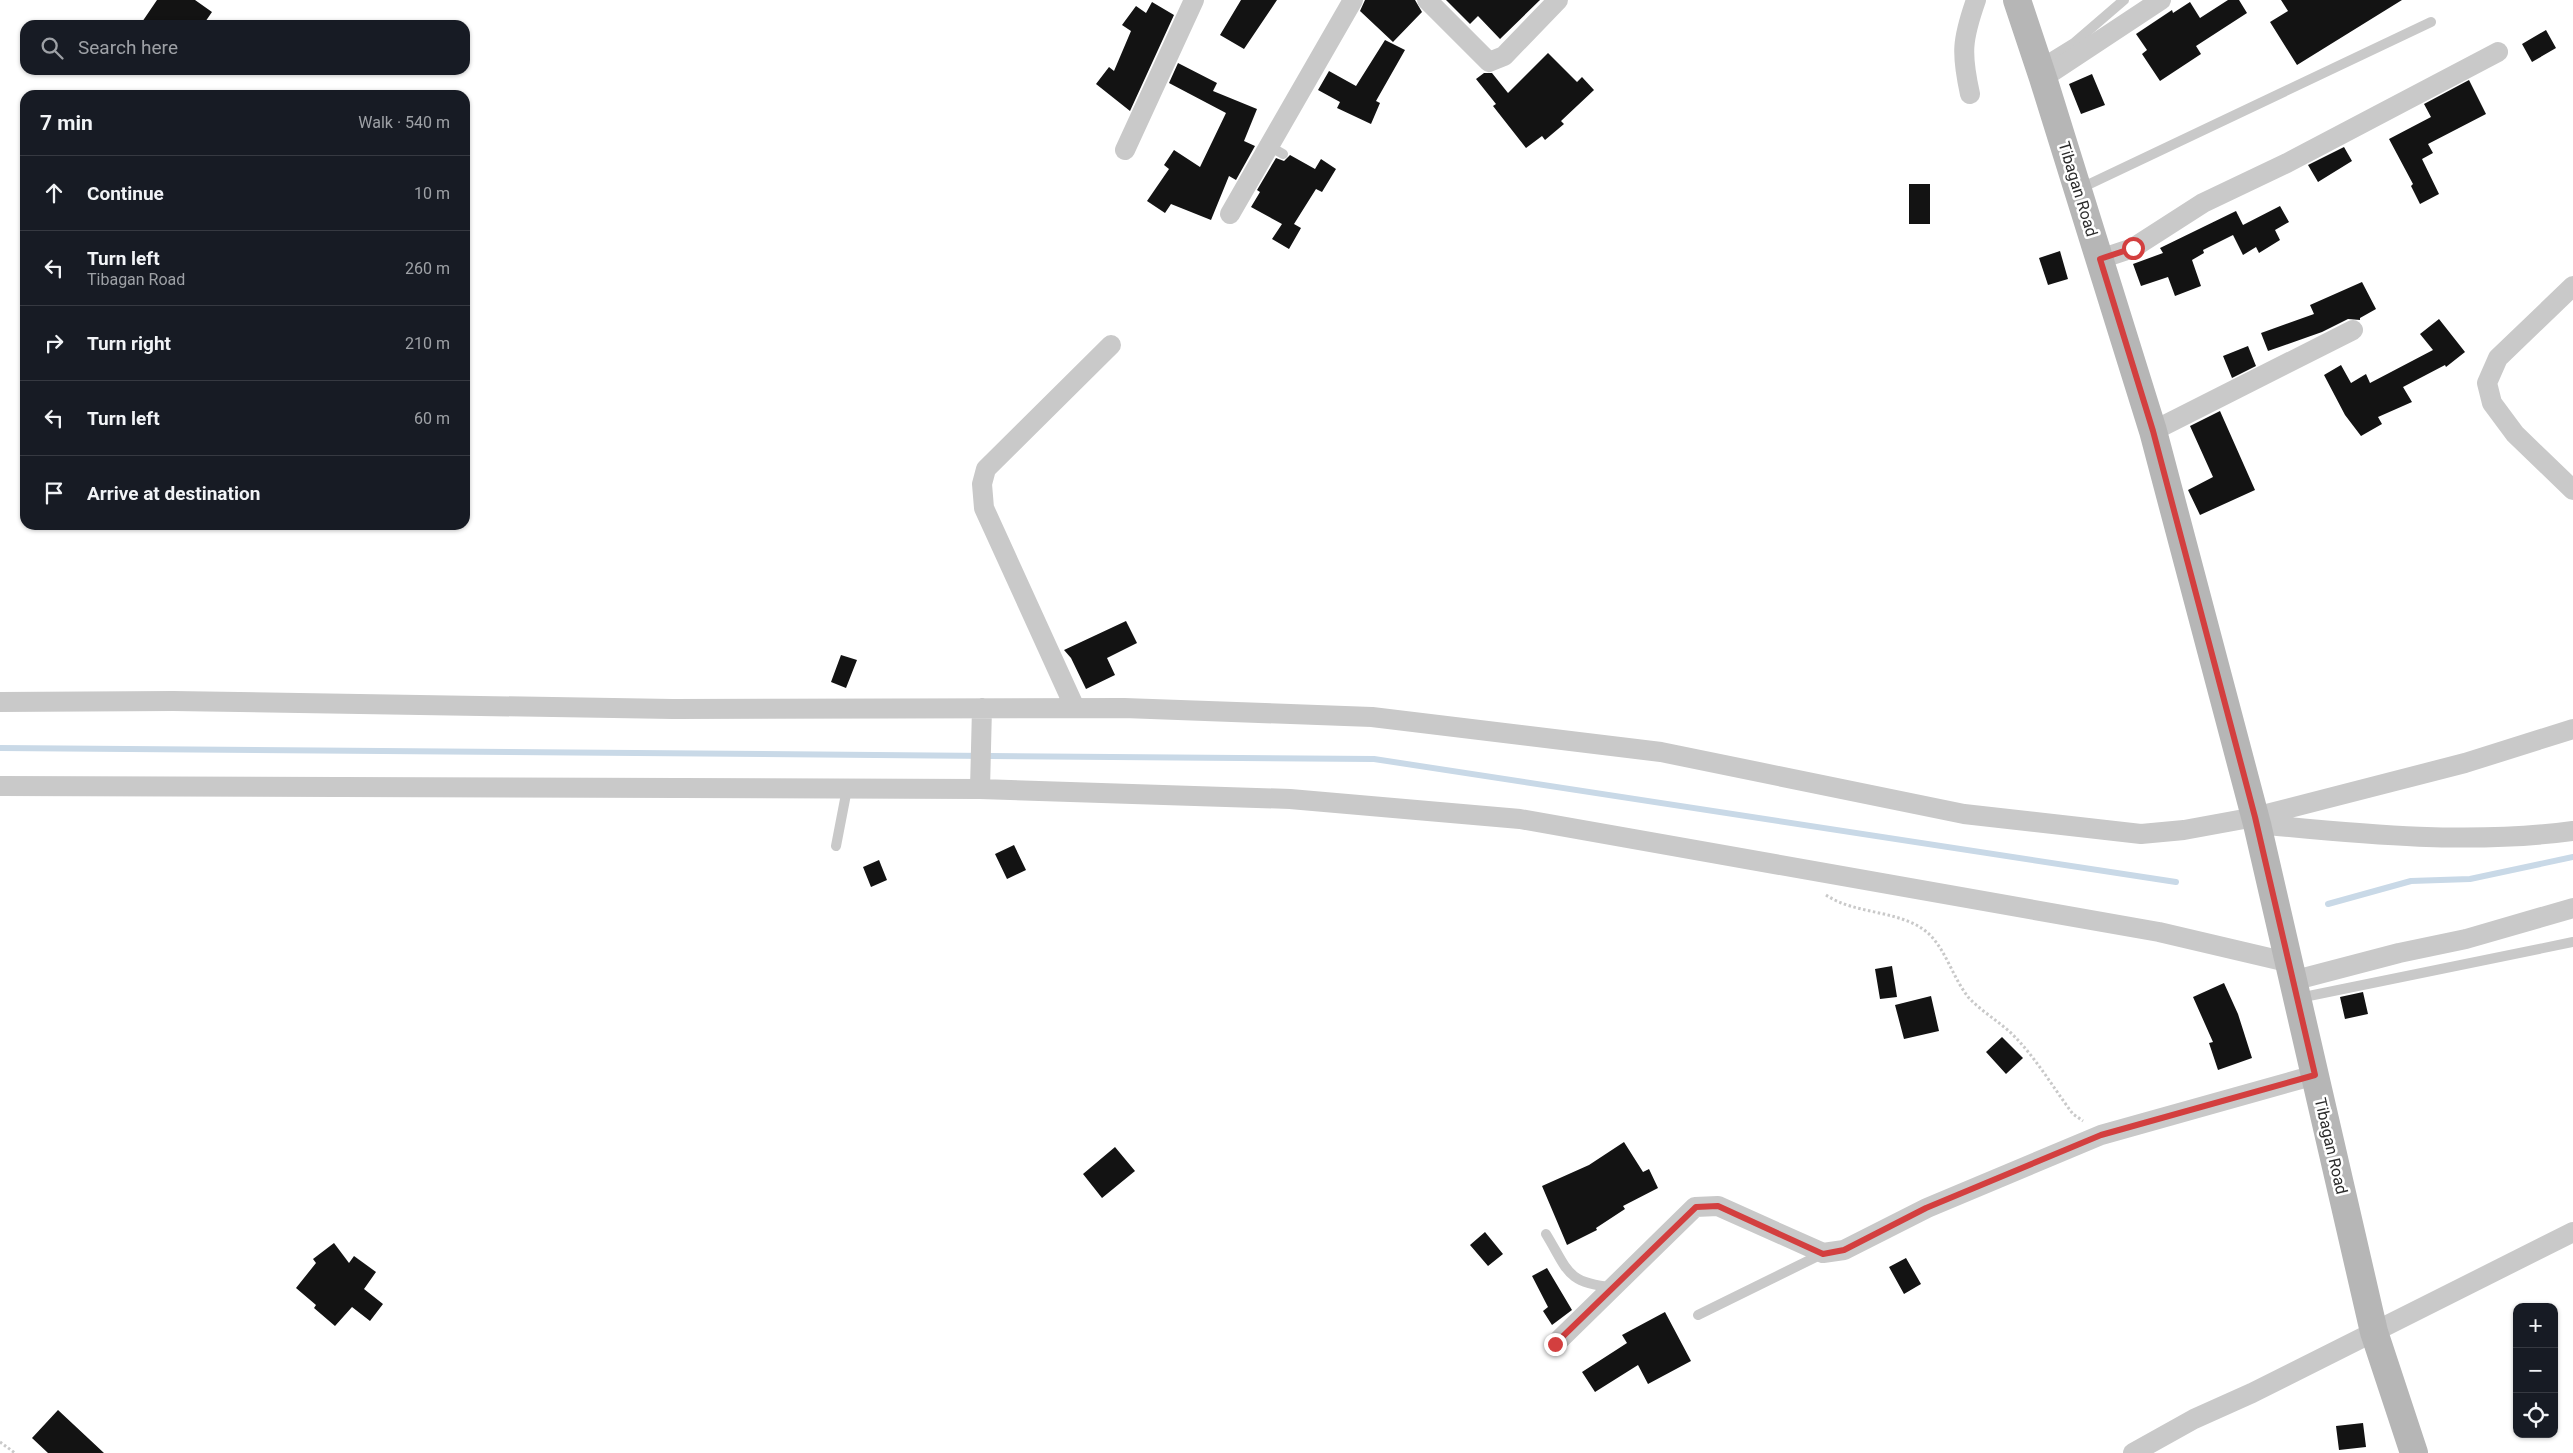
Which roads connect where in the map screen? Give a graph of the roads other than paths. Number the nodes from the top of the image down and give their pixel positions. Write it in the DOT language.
graph roads {
  1 [pos="1194,0"];
  2 [pos="1353,0"];
  3 [pos="1427,0"];
  4 [pos="1558,0"];
  5 [pos="1976,0"];
  6 [pos="2017,0"];
  7 [pos="2124,0"];
  8 [pos="2161,0"];
  9 [pos="2431,22"];
  10 [pos="2498,52"];
  11 [pos="2041,71"];
  12 [pos="1970,94"];
  13 [pos="1124,150"];
  14 [pos="2078,189"];
  15 [pos="1230,214"];
  16 [pos="2100,259"];
  17 [pos="2573,286"];
  18 [pos="2353,330"];
  19 [pos="1112,345"];
  20 [pos="2153,431"];
  21 [pos="2573,490"];
  22 [pos="0,702"];
  23 [pos="1075,708"];
  24 [pos="982,715"];
  25 [pos="2573,729"];
  26 [pos="980,782"];
  27 [pos="0,786"];
  28 [pos="847,789"];
  29 [pos="2256,820"];
  30 [pos="2573,830"];
  31 [pos="836,846"];
  32 [pos="2573,908"];
  33 [pos="2573,942"];
  34 [pos="2291,980"];
  35 [pos="2315,1075"];
  36 [pos="2573,1232"];
  37 [pos="1546,1234"];
  38 [pos="1823,1254"];
  39 [pos="1612,1287"];
  40 [pos="1698,1315"];
  41 [pos="2374,1332"];
  42 [pos="1555,1344"];
  43 [pos="2133,1453"];
  44 [pos="2414,1453"];
  1 -- 13 [label="street"];
  2 -- 15 [label="street"];
  3 -- 4 [label="street"];
  5 -- 12 [label="street"];
  6 -- 11 [label="main road, Tibagan Road"];
  7 -- 11 [label="lane"];
  8 -- 11 [label="street"];
  9 -- 14 [label="lane"];
  10 -- 16 [label="street"];
  11 -- 14 [label="main road, Tibagan Road"];
  14 -- 16 [label="main road, Tibagan Road"];
  16 -- 20 [label="main road, Tibagan Road"];
  17 -- 21 [label="street"];
  18 -- 20 [label="street"];
  19 -- 23 [label="street"];
  20 -- 29 [label="main road, Tibagan Road"];
  22 -- 24 [label="street"];
  23 -- 24 [label="street"];
  23 -- 29 [label="street"];
  24 -- 26 [label="street"];
  25 -- 29 [label="street"];
  26 -- 28 [label="street"];
  26 -- 34 [label="street"];
  27 -- 28 [label="street"];
  28 -- 31 [label="lane"];
  29 -- 30 [label="street"];
  29 -- 34 [label="main road, Tibagan Road"];
  32 -- 34 [label="street"];
  33 -- 34 [label="lane"];
  34 -- 35 [label="main road, Tibagan Road"];
  35 -- 38 [label="street"];
  35 -- 41 [label="main road, Tibagan Road"];
  36 -- 41 [label="street"];
  37 -- 39 [label="lane"];
  38 -- 39 [label="street"];
  38 -- 40 [label="lane"];
  39 -- 42 [label="street"];
  41 -- 43 [label="street"];
  41 -- 44 [label="main road, Tibagan Road"];
}
